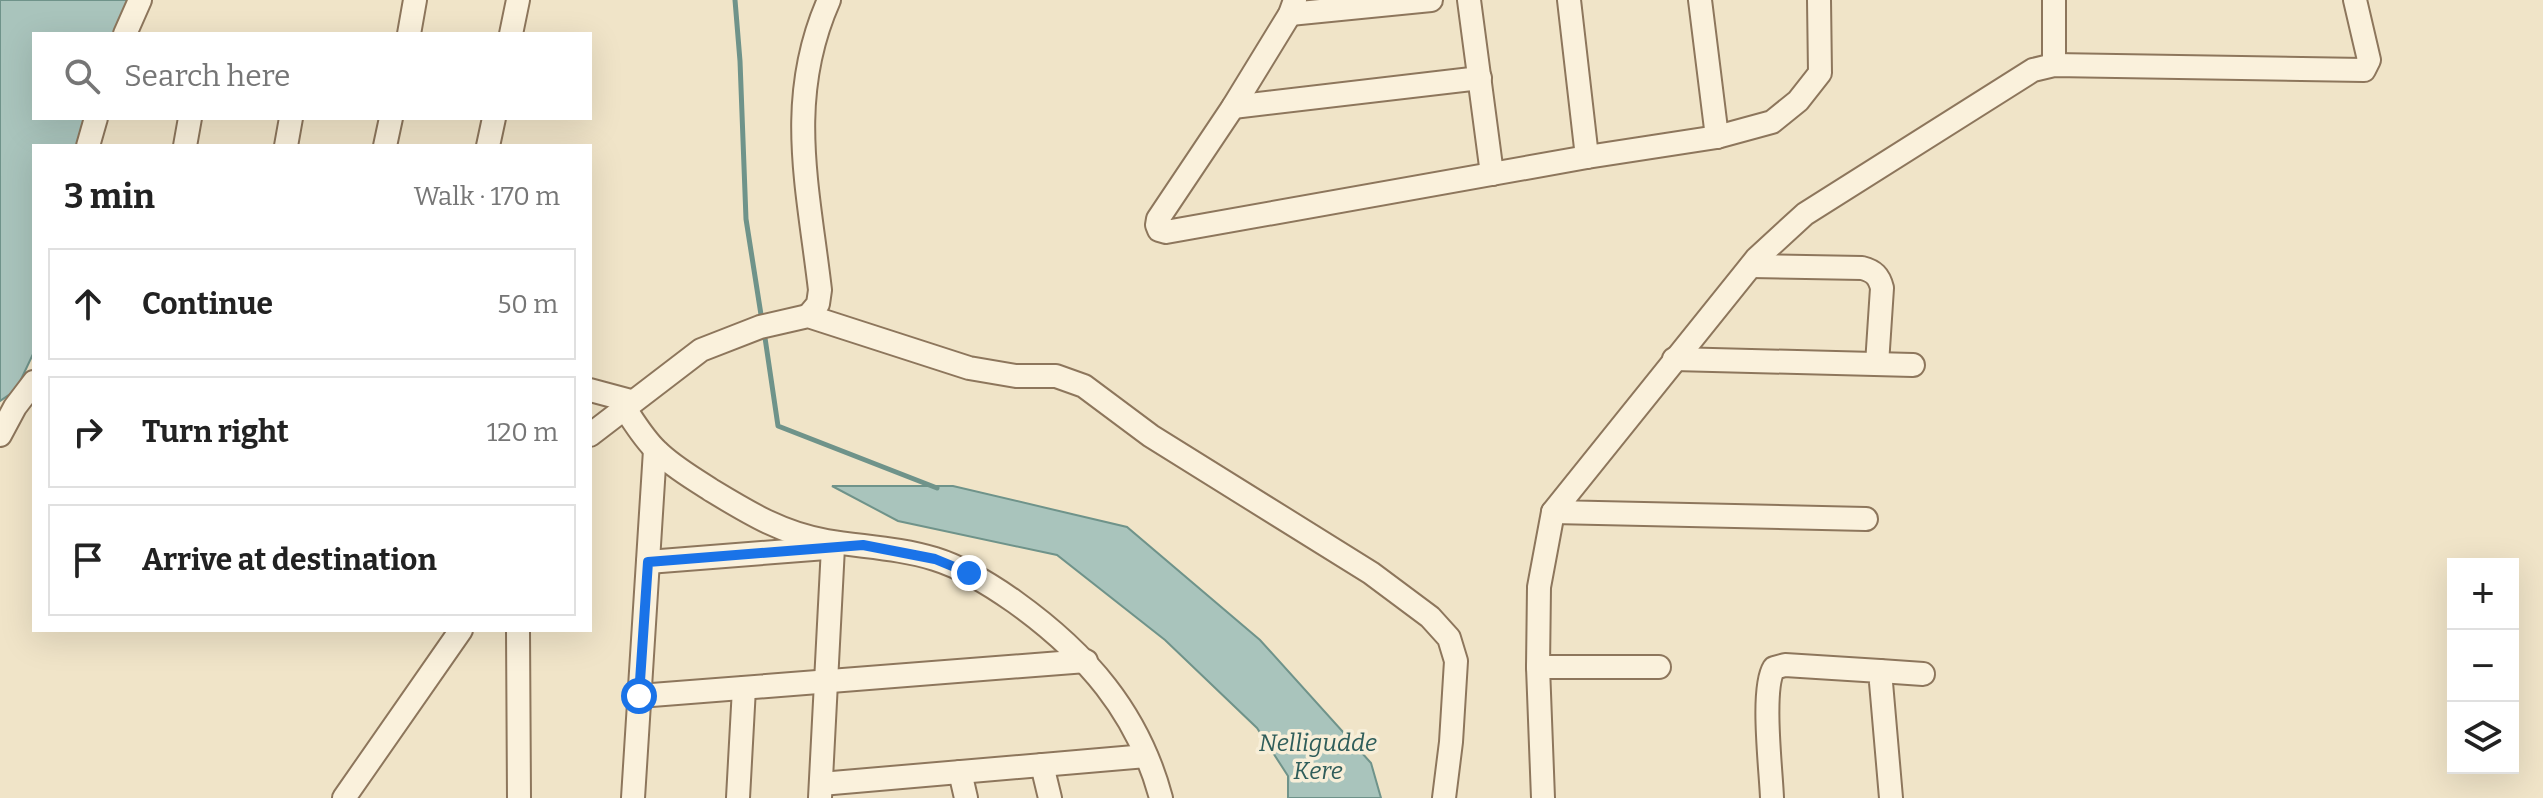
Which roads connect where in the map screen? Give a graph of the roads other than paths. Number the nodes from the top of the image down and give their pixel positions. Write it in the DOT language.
graph roads {
  1 [pos="140,0"];
  2 [pos="415,0"];
  3 [pos="518,0"];
  4 [pos="829,0"];
  5 [pos="1431,0"];
  6 [pos="1469,0"];
  7 [pos="1569,0"];
  8 [pos="1700,0"];
  9 [pos="1819,0"];
  10 [pos="2054,0"];
  11 [pos="2355,0"];
  12 [pos="1293,7"];
  13 [pos="126,32"];
  14 [pos="409,32"];
  15 [pos="511,32"];
  16 [pos="2054,65"];
  17 [pos="1480,78"];
  18 [pos="1233,107"];
  19 [pos="95,120"];
  20 [pos="190,120"];
  21 [pos="291,120"];
  22 [pos="391,120"];
  23 [pos="494,120"];
  24 [pos="1717,137"];
  25 [pos="89,144"];
  26 [pos="185,144"];
  27 [pos="286,144"];
  28 [pos="385,144"];
  29 [pos="488,144"];
  30 [pos="1587,157"];
  31 [pos="1492,174"];
  32 [pos="1751,266"];
  33 [pos="808,316"];
  34 [pos="1674,359"];
  35 [pos="1877,364"];
  36 [pos="1913,365"];
  37 [pos="32,384"];
  38 [pos="592,391"];
  39 [pos="628,404"];
  40 [pos="7,412"];
  41 [pos="592,433"];
  42 [pos="0,435"];
  43 [pos="655,450"];
  44 [pos="1553,512"];
  45 [pos="1866,519"];
  46 [pos="863,545"];
  47 [pos="833,547"];
  48 [pos="648,562"];
  49 [pos="460,632"];
  50 [pos="518,632"];
  51 [pos="1086,661"];
  52 [pos="1538,667"];
  53 [pos="1659,667"];
  54 [pos="1880,671"];
  55 [pos="1923,674"];
  56 [pos="826,682"];
  57 [pos="744,688"];
  58 [pos="639,696"];
  59 [pos="1146,756"];
  60 [pos="1042,765"];
  61 [pos="960,772"];
  62 [pos="820,791"];
  63 [pos="344,798"];
  64 [pos="519,798"];
  65 [pos="633,798"];
  66 [pos="738,798"];
  67 [pos="966,798"];
  68 [pos="1050,798"];
  69 [pos="1161,798"];
  70 [pos="1444,798"];
  71 [pos="1543,798"];
  72 [pos="1772,798"];
  73 [pos="1891,798"];
  1 -- 13 [label="street"];
  2 -- 14 [label="street"];
  3 -- 15 [label="street"];
  4 -- 33 [label="street"];
  5 -- 12 [label="street"];
  6 -- 17 [label="street"];
  7 -- 30 [label="street"];
  8 -- 24 [label="street"];
  9 -- 24 [label="street"];
  10 -- 16 [label="street"];
  11 -- 16 [label="street"];
  12 -- 18 [label="street"];
  16 -- 32 [label="street"];
  17 -- 18 [label="street"];
  17 -- 31 [label="street"];
  18 -- 31 [label="street"];
  19 -- 25 [label="street"];
  20 -- 26 [label="street"];
  21 -- 27 [label="street"];
  22 -- 28 [label="street"];
  23 -- 29 [label="street"];
  24 -- 30 [label="street"];
  30 -- 31 [label="street"];
  32 -- 34 [label="street"];
  32 -- 35 [label="street"];
  33 -- 39 [label="street"];
  33 -- 70 [label="street"];
  34 -- 35 [label="street"];
  34 -- 44 [label="street"];
  35 -- 36 [label="street"];
  37 -- 40 [label="street"];
  38 -- 39 [label="street"];
  39 -- 41 [label="street"];
  39 -- 43 [label="street"];
  40 -- 42 [label="street"];
  43 -- 46 [label="street"];
  43 -- 48 [label="street"];
  44 -- 45 [label="street"];
  44 -- 52 [label="street"];
  46 -- 47 [label="street"];
  46 -- 51 [label="street"];
  47 -- 48 [label="street"];
  47 -- 56 [label="street"];
  48 -- 58 [label="street"];
  49 -- 63 [label="street"];
  50 -- 64 [label="street"];
  51 -- 56 [label="street"];
  51 -- 59 [label="street"];
  52 -- 53 [label="street"];
  52 -- 71 [label="street"];
  54 -- 55 [label="street"];
  54 -- 72 [label="street"];
  54 -- 73 [label="street"];
  56 -- 57 [label="street"];
  56 -- 62 [label="street"];
  57 -- 58 [label="street"];
  57 -- 66 [label="street"];
  58 -- 65 [label="street"];
  59 -- 60 [label="street"];
  59 -- 69 [label="street"];
  60 -- 61 [label="street"];
  60 -- 68 [label="street"];
  61 -- 62 [label="street"];
  61 -- 67 [label="street"];
}
